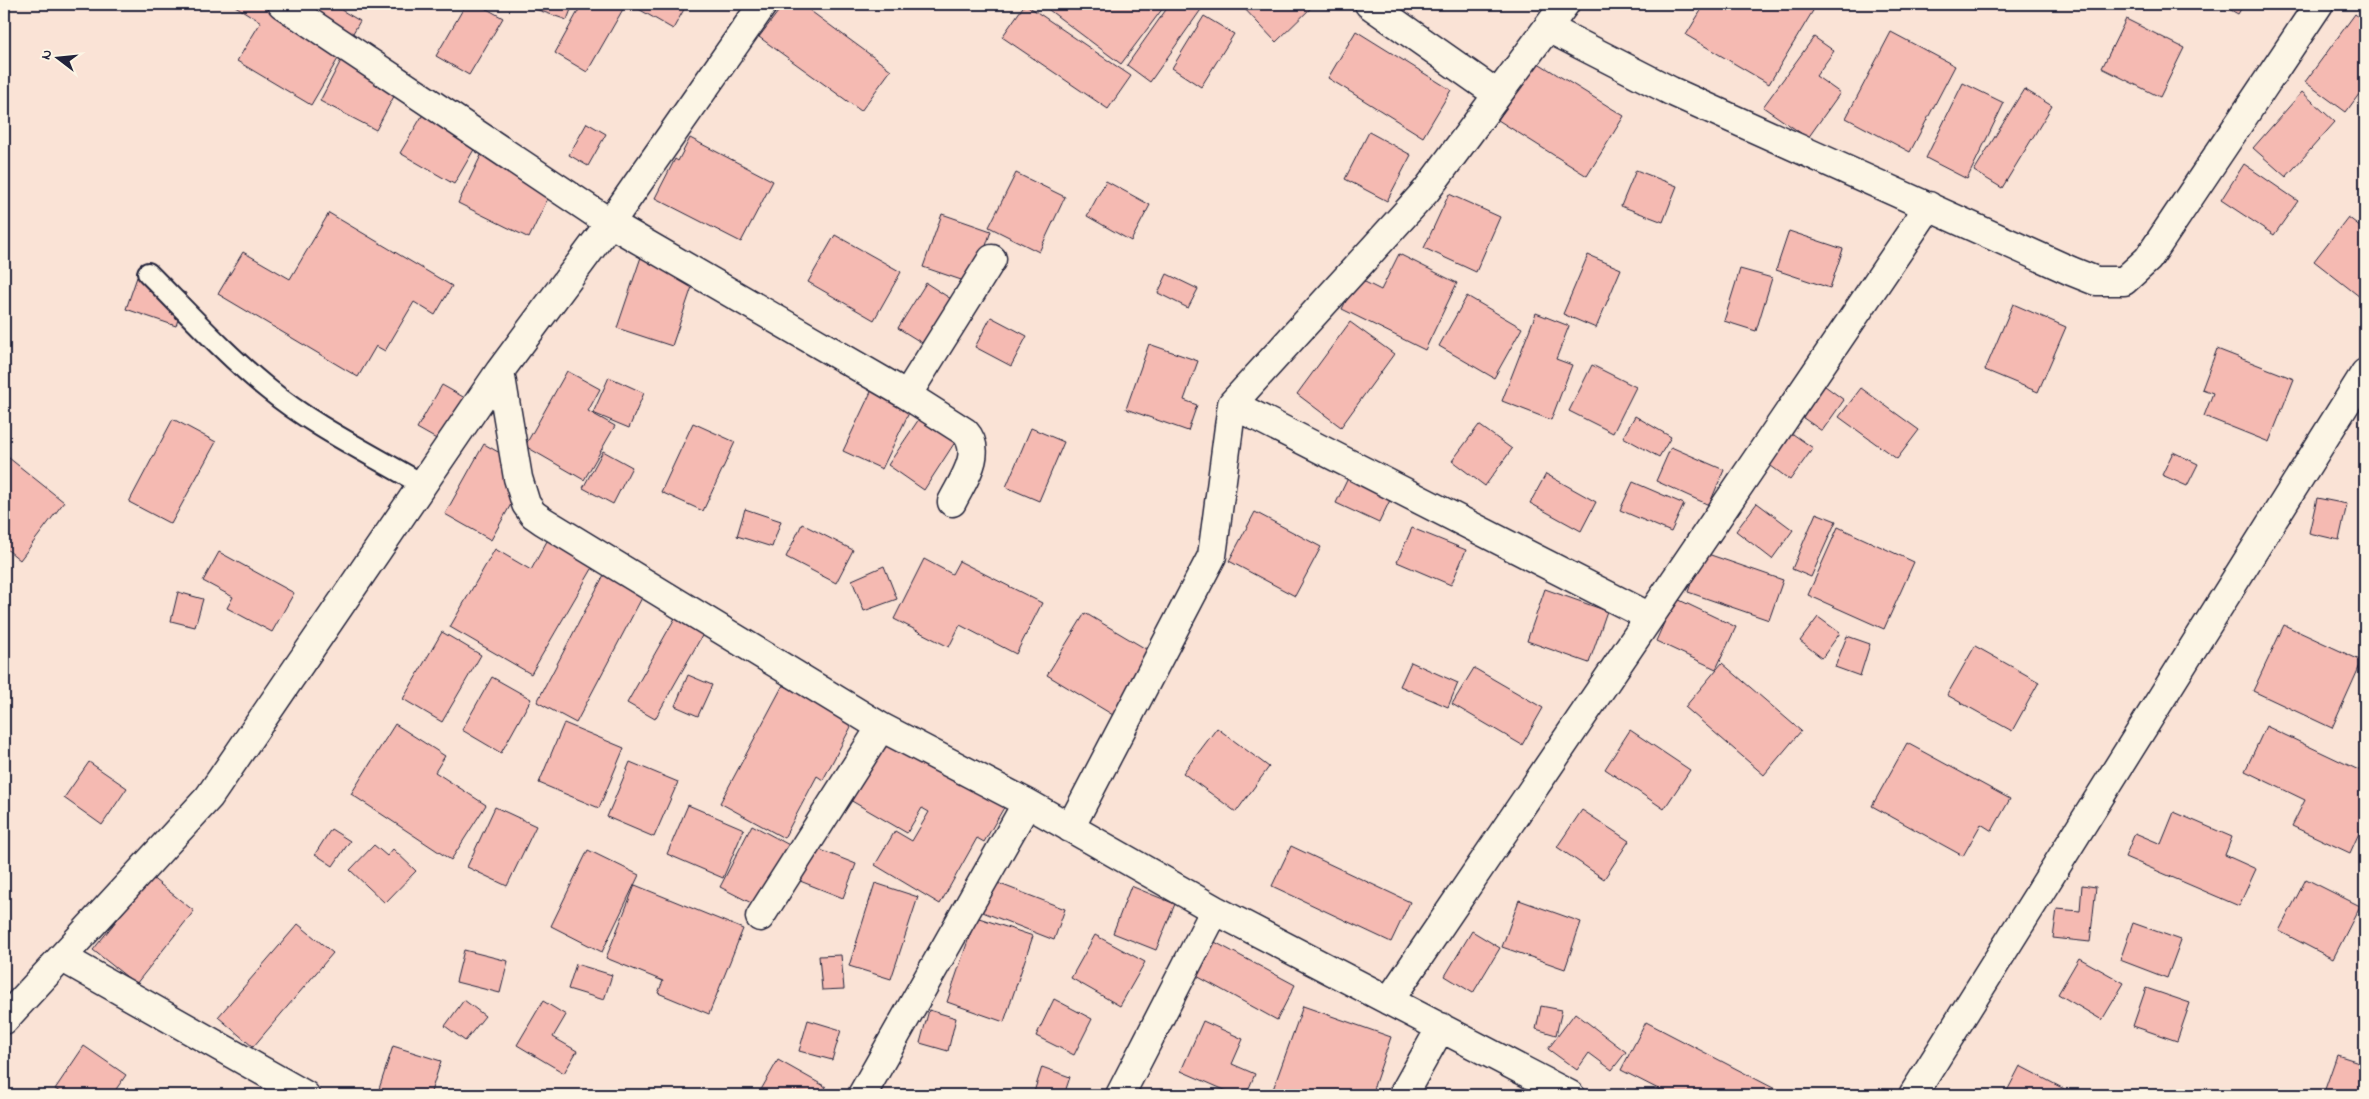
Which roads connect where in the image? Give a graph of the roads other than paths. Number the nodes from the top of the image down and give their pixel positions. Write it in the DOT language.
graph roads {
  1 [pos="282,4"];
  2 [pos="763,4"];
  3 [pos="1370,4"];
  4 [pos="1565,4"];
  5 [pos="2318,4"];
  6 [pos="1548,28"];
  7 [pos="1497,94"];
  8 [pos="1929,206"];
  9 [pos="610,223"];
  10 [pos="992,260"];
  11 [pos="148,273"];
  12 [pos="500,371"];
  13 [pos="2365,373"];
  14 [pos="907,395"];
  15 [pos="1232,404"];
  16 [pos="422,485"];
  17 [pos="952,502"];
  18 [pos="1650,617"];
  19 [pos="882,727"];
  20 [pos="1027,803"];
  21 [pos="1070,828"];
  22 [pos="1215,910"];
  23 [pos="760,918"];
  24 [pos="63,958"];
  25 [pos="1389,1001"];
  26 [pos="4,1020"];
  27 [pos="1441,1027"];
  28 [pos="305,1095"];
  29 [pos="862,1095"];
  30 [pos="1120,1095"];
  31 [pos="1404,1095"];
  32 [pos="1570,1095"];
  33 [pos="1913,1095"];
  1 -- 9 [label="street"];
  2 -- 9 [label="street"];
  3 -- 7 [label="street"];
  4 -- 6 [label="street"];
  5 -- 8 [label="street"];
  6 -- 7 [label="street"];
  6 -- 8 [label="street"];
  7 -- 15 [label="street"];
  8 -- 18 [label="street"];
  9 -- 12 [label="street"];
  9 -- 14 [label="street"];
  10 -- 14 [label="street"];
  11 -- 16 [label="lane"];
  12 -- 16 [label="street"];
  12 -- 19 [label="street"];
  13 -- 33 [label="street"];
  14 -- 17 [label="street"];
  15 -- 18 [label="street"];
  15 -- 21 [label="street"];
  16 -- 24 [label="street"];
  18 -- 25 [label="street"];
  19 -- 20 [label="street"];
  19 -- 23 [label="street"];
  20 -- 21 [label="street"];
  20 -- 29 [label="street"];
  21 -- 22 [label="street"];
  22 -- 25 [label="street"];
  22 -- 30 [label="street"];
  24 -- 26 [label="street"];
  24 -- 28 [label="street"];
  25 -- 27 [label="street"];
  27 -- 31 [label="street"];
  27 -- 32 [label="street"];
}
